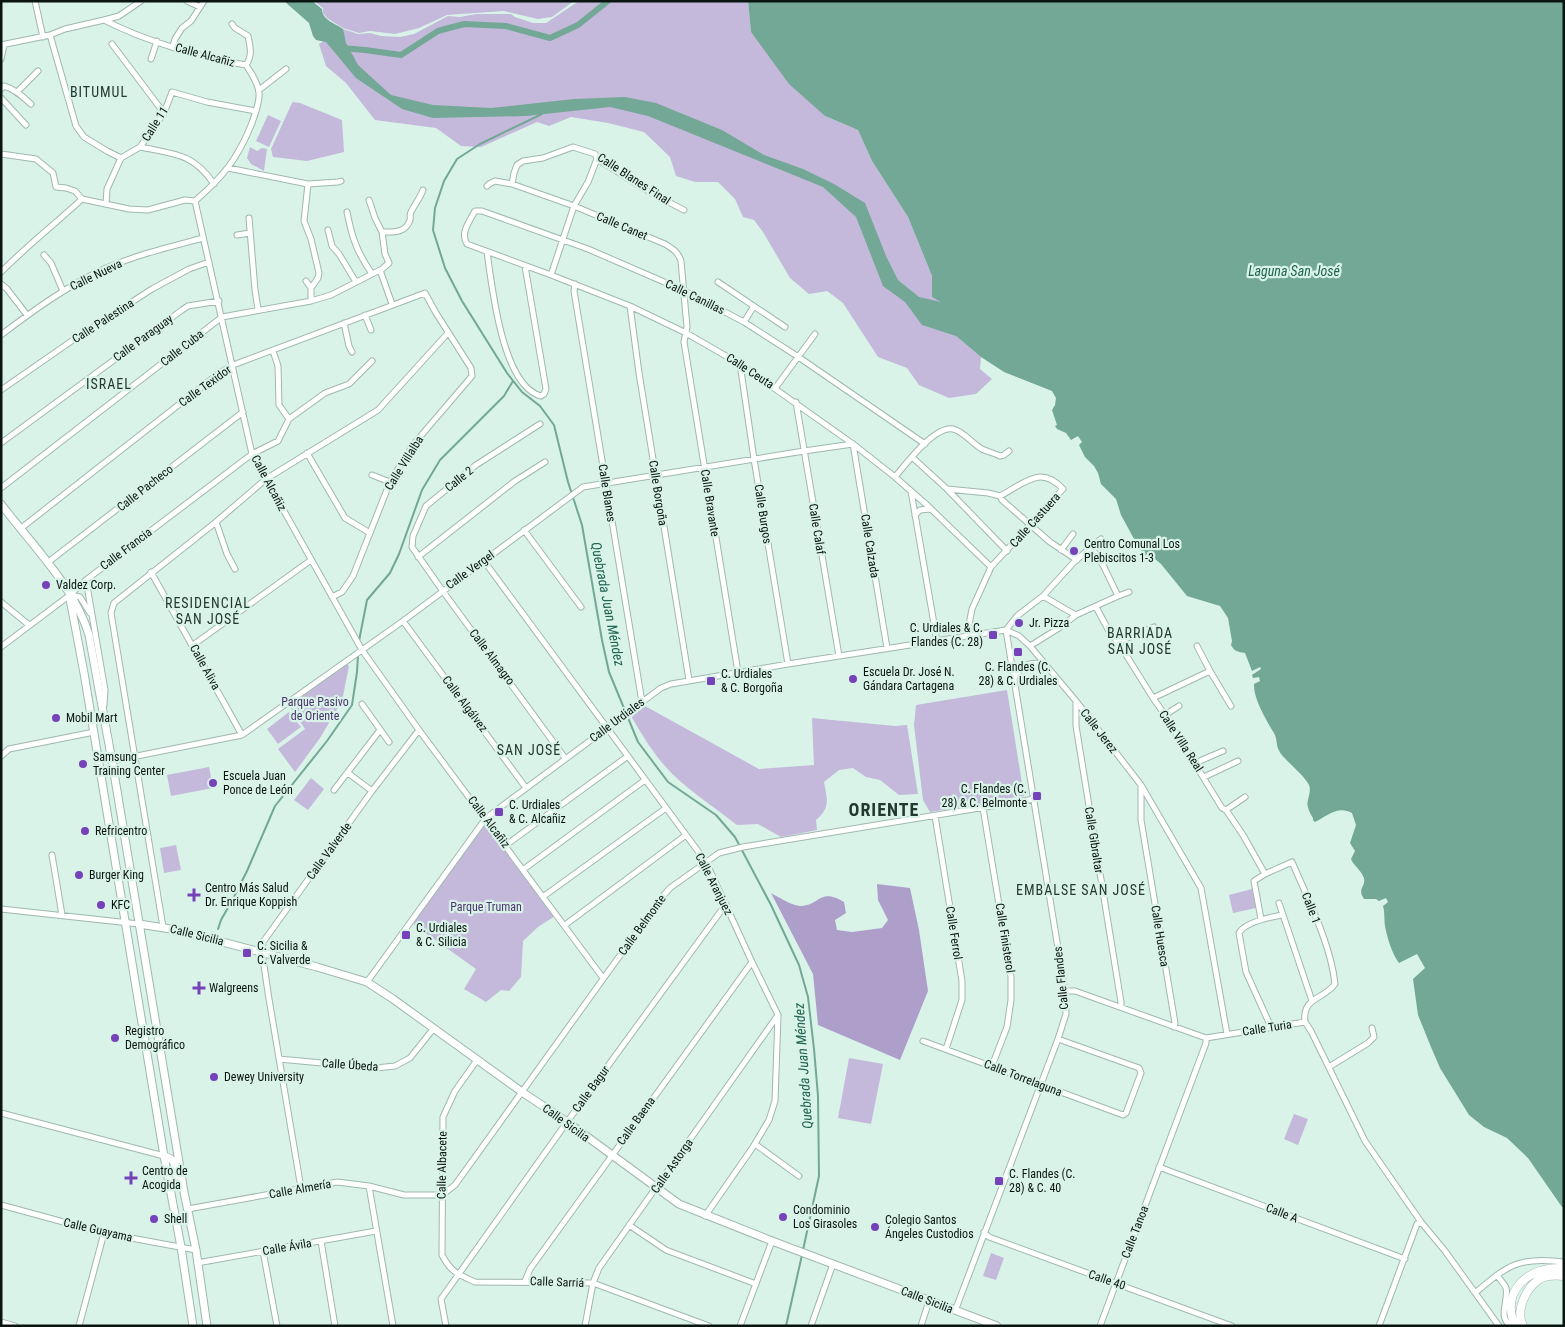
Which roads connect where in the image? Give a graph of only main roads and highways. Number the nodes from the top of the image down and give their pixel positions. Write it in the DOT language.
graph roads {
  1 [pos="1,504"];
  2 [pos="70,595"];
  3 [pos="139,924"];
  4 [pos="164,1156"];
  5 [pos="184,1192"];
  6 [pos="1564,1268"];
  7 [pos="1564,1276"];
  8 [pos="193,1326"];
  9 [pos="206,1326"];
  10 [pos="997,1326"];
  11 [pos="1513,1326"];
  12 [pos="1523,1326"];
  1 -- 2 [label="main road"];
  2 -- 3 [label="main road"];
  2 -- 4 [label="main road"];
  3 -- 5 [label="main road"];
  3 -- 10 [label="main road, Calle Sicilia"];
  4 -- 5 [label="main road"];
  4 -- 8 [label="main road"];
  5 -- 9 [label="main road"];
  6 -- 11 [label="main road"];
  7 -- 12 [label="main road"];
}
